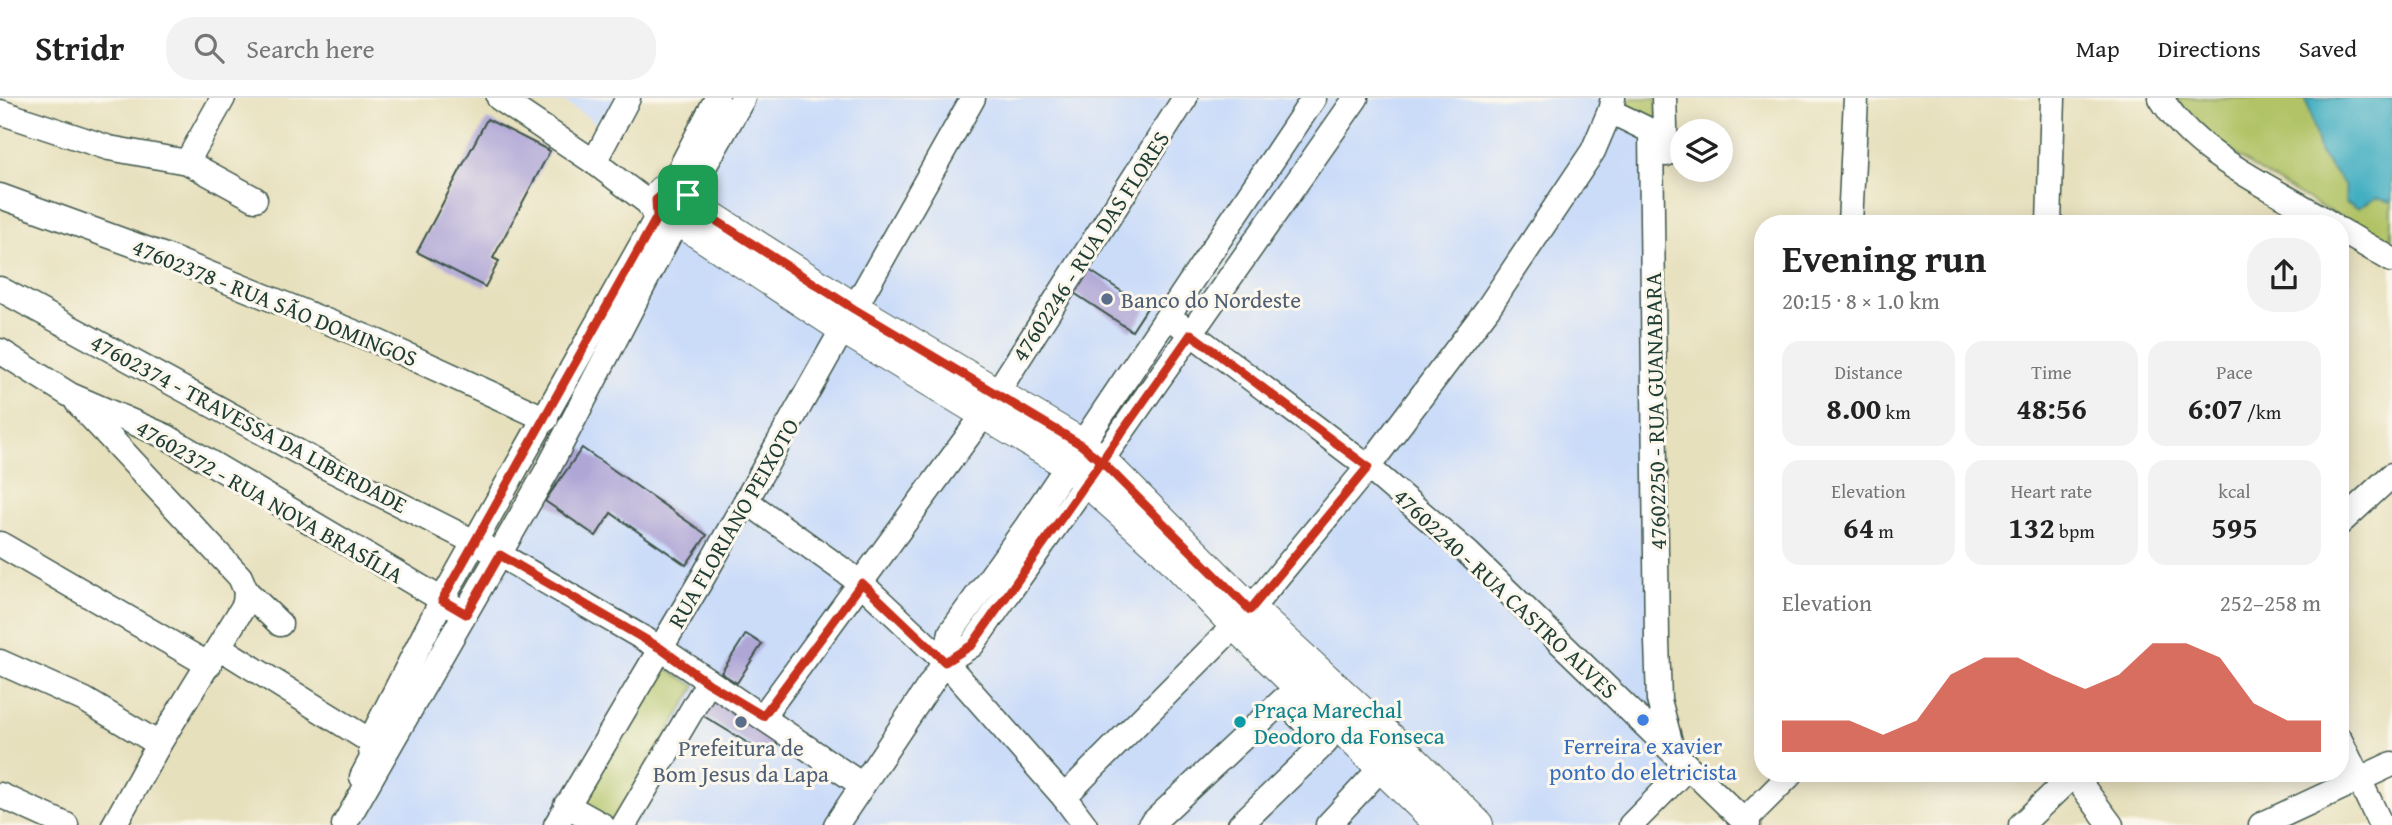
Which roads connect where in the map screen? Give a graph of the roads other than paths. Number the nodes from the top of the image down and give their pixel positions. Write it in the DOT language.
graph roads {
  1 [pos="223,98"];
  2 [pos="499,98"];
  3 [pos="522,98"];
  4 [pos="628,98"];
  5 [pos="717,98"];
  6 [pos="743,98"];
  7 [pos="973,98"];
  8 [pos="1185,98"];
  9 [pos="1314,98"];
  10 [pos="1356,98"];
  11 [pos="1664,98"];
  12 [pos="1856,98"];
  13 [pos="2053,98"];
  14 [pos="2161,98"];
  15 [pos="1612,104"];
  16 [pos="0,112"];
  17 [pos="596,157"];
  18 [pos="187,162"];
  19 [pos="0,196"];
  20 [pos="255,199"];
  21 [pos="673,207"];
  22 [pos="1850,215"];
  23 [pos="2049,215"];
  24 [pos="2317,215"];
  25 [pos="2349,235"];
  26 [pos="2392,260"];
  27 [pos="0,289"];
  28 [pos="1168,315"];
  29 [pos="849,318"];
  30 [pos="1191,334"];
  31 [pos="0,351"];
  32 [pos="70,395"];
  33 [pos="990,403"];
  34 [pos="546,419"];
  35 [pos="1085,462"];
  36 [pos="1368,467"];
  37 [pos="2392,475"];
  38 [pos="746,501"];
  39 [pos="2349,515"];
  40 [pos="475,541"];
  41 [pos="0,544"];
  42 [pos="500,555"];
  43 [pos="862,583"];
  44 [pos="246,591"];
  45 [pos="442,600"];
  46 [pos="466,614"];
  47 [pos="1242,617"];
  48 [pos="280,624"];
  49 [pos="660,648"];
  50 [pos="214,656"];
  51 [pos="0,662"];
  52 [pos="945,662"];
  53 [pos="708,683"];
  54 [pos="763,716"];
  55 [pos="159,744"];
  56 [pos="1672,749"];
  57 [pos="374,754"];
  58 [pos="1390,757"];
  59 [pos="2349,759"];
  60 [pos="2392,765"];
  61 [pos="1691,771"];
  62 [pos="2359,780"];
  63 [pos="1784,782"];
  64 [pos="2066,782"];
  65 [pos="2080,782"];
  66 [pos="862,785"];
  67 [pos="0,795"];
  68 [pos="1064,797"];
  69 [pos="561,815"];
  70 [pos="1746,823"];
  71 [pos="66,825"];
  72 [pos="114,825"];
  73 [pos="334,825"];
  74 [pos="344,825"];
  75 [pos="602,825"];
  76 [pos="624,825"];
  77 [pos="835,825"];
  78 [pos="1084,825"];
  79 [pos="1150,825"];
  80 [pos="1240,825"];
  81 [pos="1328,825"];
  82 [pos="1442,825"];
  83 [pos="1477,825"];
  84 [pos="1631,825"];
  85 [pos="1638,825"];
  86 [pos="2021,825"];
  87 [pos="2111,825"];
  88 [pos="2262,825"];
  89 [pos="2381,825"];
  1 -- 18 [label="street"];
  2 -- 17 [label="street"];
  3 -- 17 [label="street"];
  4 -- 17 [label="street"];
  5 -- 21 [label="street"];
  6 -- 21 [label="street"];
  7 -- 29 [label="street, RUA FLORIANO PEIXOTO"];
  8 -- 33 [label="street, 47602246 - RUA DAS FLORES"];
  9 -- 28 [label="street"];
  10 -- 30 [label="street"];
  11 -- 56 [label="street"];
  12 -- 22 [label="street"];
  13 -- 23 [label="street"];
  14 -- 24 [label="street"];
  15 -- 36 [label="street"];
  15 -- 56 [label="street, 47602250 - RUA GUANABARA"];
  16 -- 18 [label="street"];
  17 -- 21 [label="street"];
  18 -- 20 [label="street"];
  19 -- 34 [label="street, 47602378 - RUA SÃO DOMINGOS"];
  21 -- 29 [label="main road"];
  21 -- 34 [label="street"];
  21 -- 42 [label="street"];
  25 -- 26 [label="street"];
  27 -- 40 [label="street, 47602374 - TRAVESSA DA LIBERDADE"];
  28 -- 30 [label="street, 47602240 - RUA CASTRO ALVES"];
  28 -- 35 [label="street"];
  29 -- 33 [label="main road"];
  29 -- 38 [label="street, RUA FLORIANO PEIXOTO"];
  30 -- 35 [label="street"];
  30 -- 36 [label="street, 47602240 - RUA CASTRO ALVES"];
  31 -- 32 [label="street, 47602372 - RUA NOVA BRASÍLIA"];
  32 -- 44 [label="street"];
  32 -- 45 [label="street, 47602372 - RUA NOVA BRASÍLIA"];
  33 -- 35 [label="main road"];
  33 -- 43 [label="street, 47602246 - RUA DAS FLORES"];
  34 -- 40 [label="street"];
  35 -- 47 [label="main road"];
  35 -- 52 [label="street"];
  36 -- 47 [label="street"];
  36 -- 56 [label="street, 47602240 - RUA CASTRO ALVES"];
  37 -- 39 [label="street"];
  38 -- 43 [label="street"];
  38 -- 49 [label="street, RUA FLORIANO PEIXOTO"];
  40 -- 42 [label="street, 47602374 - TRAVESSA DA LIBERDADE"];
  40 -- 45 [label="street"];
  41 -- 50 [label="street"];
  42 -- 46 [label="street"];
  42 -- 49 [label="street, 47602374 - TRAVESSA DA LIBERDADE"];
  43 -- 52 [label="street"];
  43 -- 54 [label="street, 47602246 - RUA DAS FLORES"];
  44 -- 48 [label="street"];
  44 -- 50 [label="street"];
  45 -- 46 [label="street, 47602372 - RUA NOVA BRASÍLIA"];
  45 -- 57 [label="street"];
  46 -- 57 [label="street"];
  47 -- 58 [label="main road"];
  47 -- 68 [label="street"];
  49 -- 53 [label="street, 47602374 - TRAVESSA DA LIBERDADE"];
  49 -- 69 [label="street, RUA FLORIANO PEIXOTO"];
  50 -- 55 [label="street"];
  50 -- 57 [label="street"];
  51 -- 55 [label="street"];
  52 -- 66 [label="street"];
  52 -- 68 [label="street"];
  53 -- 54 [label="street, 47602374 - TRAVESSA DA LIBERDADE"];
  53 -- 76 [label="street"];
  54 -- 66 [label="street, 47602374 - TRAVESSA DA LIBERDADE"];
  55 -- 72 [label="street"];
  56 -- 61 [label="street, 47602240 - RUA CASTRO ALVES"];
  57 -- 73 [label="street"];
  57 -- 74 [label="street"];
  58 -- 81 [label="street"];
  58 -- 82 [label="main road"];
  58 -- 83 [label="main road"];
  59 -- 62 [label="street"];
  60 -- 62 [label="street"];
  61 -- 70 [label="street, 47602240 - RUA CASTRO ALVES"];
  61 -- 84 [label="street"];
  61 -- 85 [label="street"];
  62 -- 88 [label="street"];
  62 -- 89 [label="street"];
  63 -- 70 [label="street"];
  64 -- 86 [label="street"];
  65 -- 87 [label="street"];
  66 -- 77 [label="street"];
  67 -- 71 [label="street"];
  68 -- 78 [label="street"];
  69 -- 75 [label="street"];
  79 -- 80 [label="street"];
}
